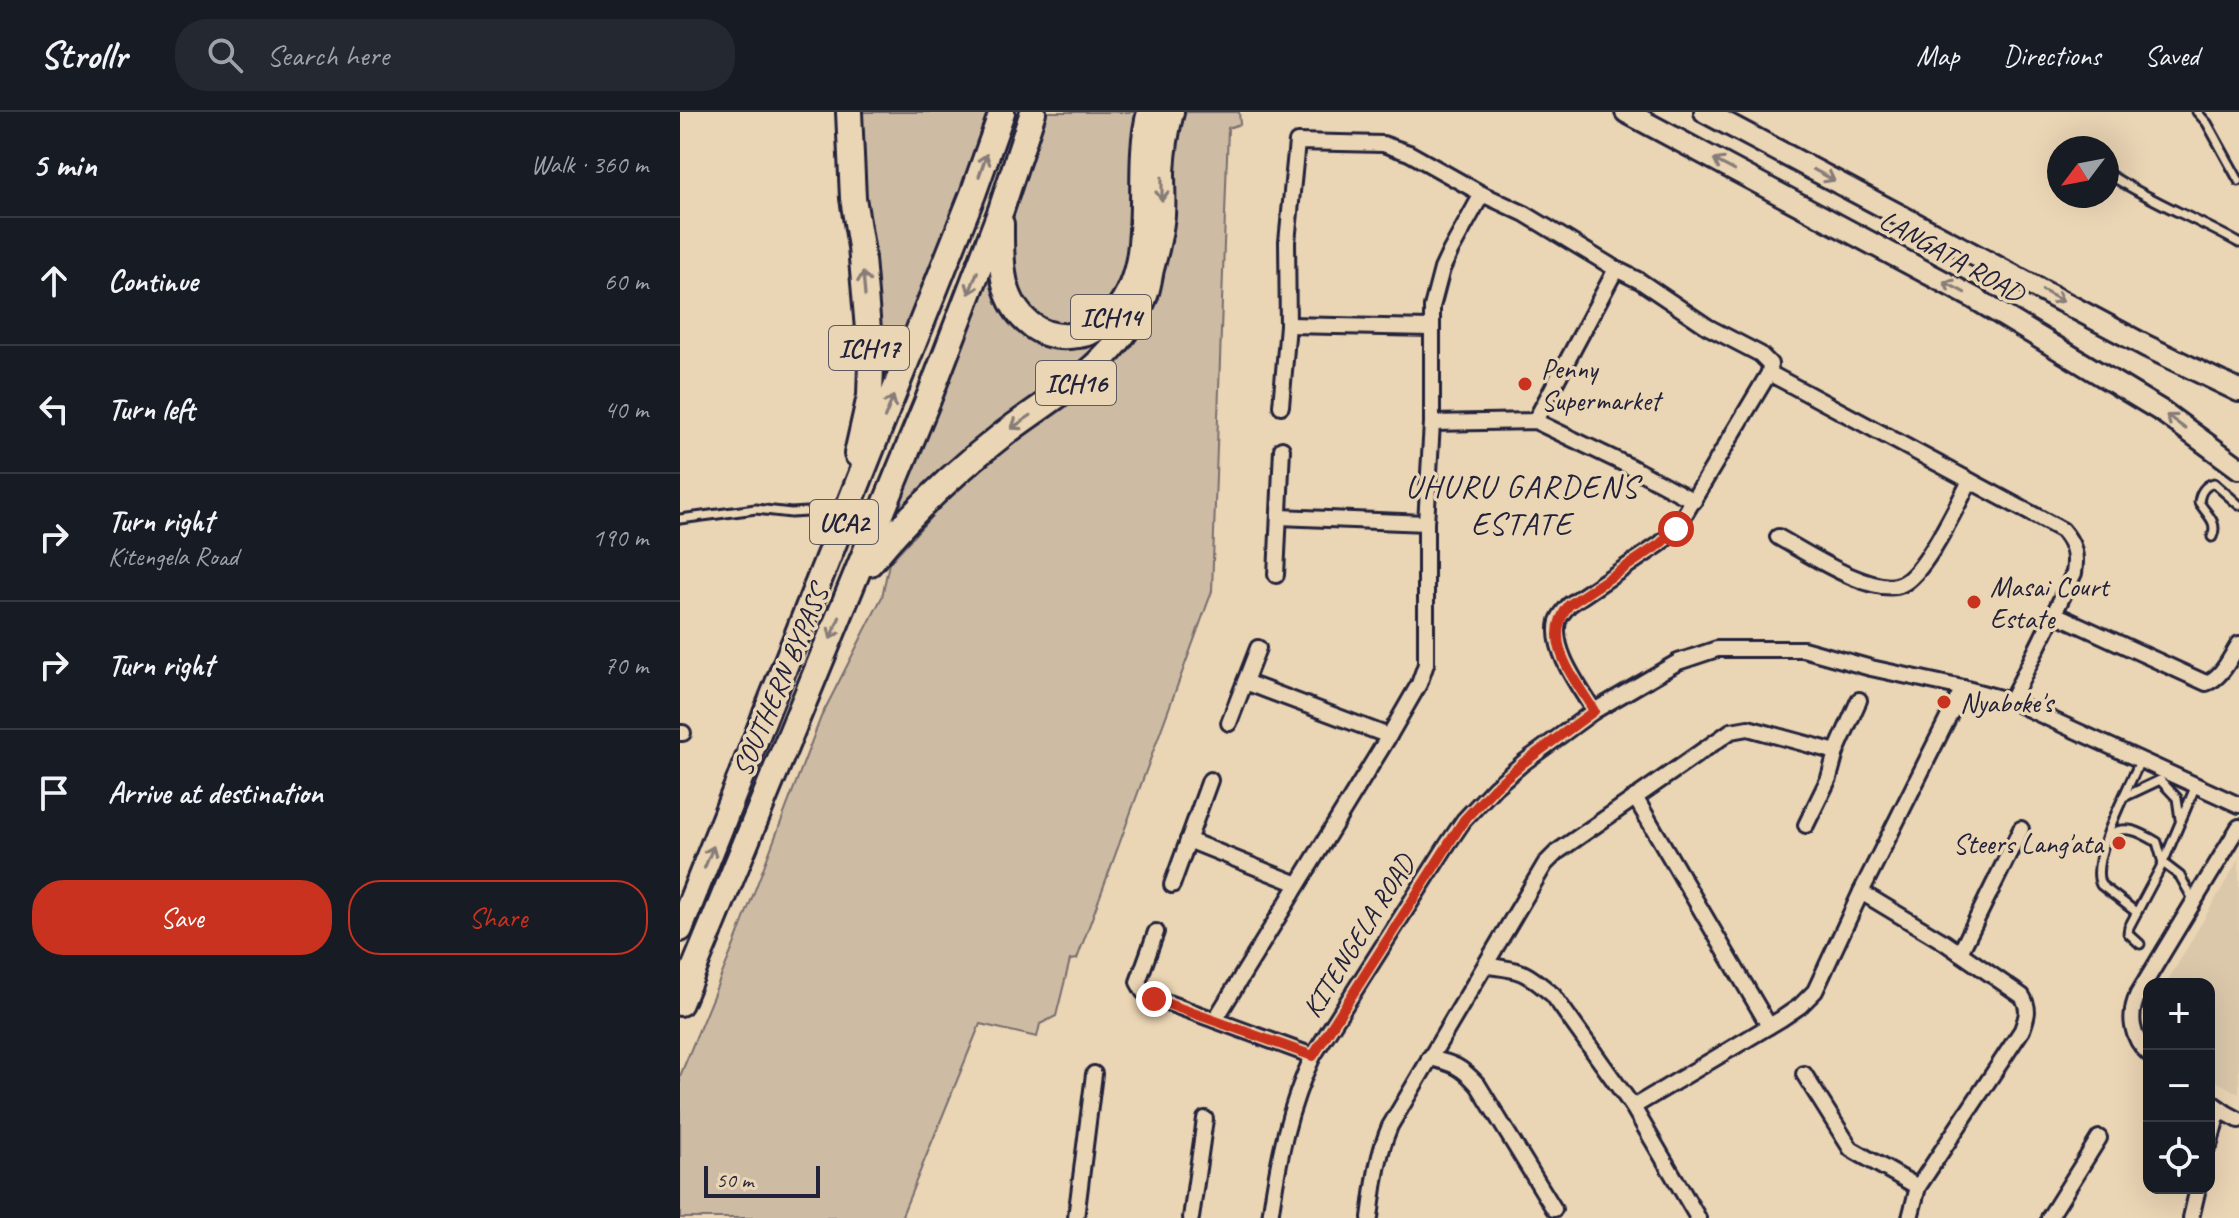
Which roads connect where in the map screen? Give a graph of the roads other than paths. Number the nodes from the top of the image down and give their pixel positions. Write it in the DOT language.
graph roads {
  1 [pos="849,112"];
  2 [pos="1002,112"];
  3 [pos="1033,112"];
  4 [pos="1150,112"];
  5 [pos="1171,112"];
  6 [pos="1626,112"];
  7 [pos="1705,112"];
  8 [pos="2197,112"];
  9 [pos="2119,180"];
  10 [pos="2239,181"];
  11 [pos="1482,194"];
  12 [pos="1001,210"];
  13 [pos="2239,243"];
  14 [pos="1616,269"];
  15 [pos="1288,325"];
  16 [pos="1431,328"];
  17 [pos="1769,373"];
  18 [pos="2239,391"];
  19 [pos="1281,406"];
  20 [pos="1535,421"];
  21 [pos="1432,423"];
  22 [pos="1282,449"];
  23 [pos="2239,468"];
  24 [pos="1970,481"];
  25 [pos="1694,501"];
  26 [pos="2239,505"];
  27 [pos="842,510"];
  28 [pos="1279,517"];
  29 [pos="680,519"];
  30 [pos="1426,523"];
  31 [pos="1778,537"];
  32 [pos="2212,537"];
  33 [pos="1276,575"];
  34 [pos="821,579"];
  35 [pos="854,582"];
  36 [pos="2055,614"];
  37 [pos="2239,644"];
  38 [pos="1258,648"];
  39 [pos="1245,682"];
  40 [pos="1963,688"];
  41 [pos="1859,700"];
  42 [pos="2011,701"];
  43 [pos="1594,711"];
  44 [pos="1229,723"];
  45 [pos="1389,736"];
  46 [pos="1836,752"];
  47 [pos="2141,759"];
  48 [pos="1210,780"];
  49 [pos="2196,785"];
  50 [pos="2125,796"];
  51 [pos="1635,797"];
  52 [pos="2239,805"];
  53 [pos="2181,821"];
  54 [pos="1806,825"];
  55 [pos="2239,827"];
  56 [pos="2021,829"];
  57 [pos="2106,836"];
  58 [pos="1188,840"];
  59 [pos="2163,863"];
  60 [pos="1298,884"];
  61 [pos="1172,885"];
  62 [pos="1861,892"];
  63 [pos="2194,901"];
  64 [pos="2136,912"];
  65 [pos="680,929"];
  66 [pos="1156,932"];
  67 [pos="2140,944"];
  68 [pos="1960,953"];
  69 [pos="1486,966"];
  70 [pos="680,1003"];
  71 [pos="1215,1020"];
  72 [pos="1769,1026"];
  73 [pos="2145,1050"];
  74 [pos="1313,1056"];
  75 [pos="1429,1058"];
  76 [pos="1094,1074"];
  77 [pos="1804,1074"];
  78 [pos="2215,1106"];
  79 [pos="1633,1107"];
  80 [pos="1205,1119"];
  81 [pos="2239,1120"];
  82 [pos="2099,1138"];
  83 [pos="1918,1187"];
  84 [pos="2197,1194"];
  85 [pos="1554,1209"];
  86 [pos="1076,1218"];
  87 [pos="1191,1218"];
  88 [pos="1270,1218"];
  89 [pos="1370,1218"];
  90 [pos="1698,1218"];
  91 [pos="1910,1218"];
  92 [pos="2049,1218"];
  93 [pos="2191,1218"];
  27 -- 1 [label="highway, ICH17, one-way"];
  34 -- 2 [label="highway, SOUTHERN BYPASS / UCA2, one-way"];
  3 -- 12 [label="highway, SOUTHERN BYPASS / UCA2"];
  4 -- 12 [label="highway, ICH14"];
  5 -- 35 [label="highway, ICH16, one-way"];
  23 -- 6 [label="main road, LANGATA ROAD, one-way"];
  7 -- 18 [label="main road, LANGATA ROAD, one-way"];
  8 -- 10 [label="lane"];
  9 -- 13 [label="lane"];
  11 -- 14 [label="street"];
  11 -- 15 [label="street"];
  11 -- 16 [label="street"];
  12 -- 35 [label="highway, SOUTHERN BYPASS / UCA2, one-way"];
  14 -- 17 [label="street"];
  14 -- 20 [label="street"];
  15 -- 16 [label="street"];
  15 -- 19 [label="street"];
  16 -- 21 [label="street"];
  17 -- 24 [label="street"];
  17 -- 25 [label="street"];
  20 -- 21 [label="street"];
  20 -- 25 [label="street"];
  21 -- 30 [label="street"];
  22 -- 28 [label="street"];
  24 -- 31 [label="street"];
  24 -- 36 [label="street"];
  25 -- 43 [label="street"];
  26 -- 32 [label="lane"];
  27 -- 29 [label="lane"];
  27 -- 34 [label="highway, ICH17"];
  28 -- 30 [label="street"];
  28 -- 33 [label="street"];
  30 -- 45 [label="street"];
  65 -- 34 [label="highway, SOUTHERN BYPASS / UCA2, one-way"];
  35 -- 70 [label="highway, SOUTHERN BYPASS / UCA2, one-way"];
  36 -- 37 [label="street"];
  36 -- 42 [label="street"];
  38 -- 39 [label="street"];
  39 -- 44 [label="street"];
  39 -- 45 [label="street"];
  40 -- 42 [label="street, KITENGELA ROAD"];
  40 -- 43 [label="street, KITENGELA ROAD"];
  40 -- 62 [label="street"];
  41 -- 46 [label="street"];
  42 -- 47 [label="street, KITENGELA ROAD"];
  43 -- 74 [label="street, KITENGELA ROAD"];
  45 -- 60 [label="street"];
  46 -- 51 [label="street"];
  46 -- 54 [label="street"];
  47 -- 49 [label="street, KITENGELA ROAD"];
  47 -- 50 [label="lane"];
  48 -- 58 [label="street"];
  49 -- 52 [label="street, KITENGELA ROAD"];
  49 -- 53 [label="lane"];
  50 -- 53 [label="lane"];
  50 -- 57 [label="lane"];
  51 -- 69 [label="street"];
  51 -- 72 [label="street"];
  53 -- 59 [label="lane"];
  55 -- 63 [label="street"];
  56 -- 68 [label="street"];
  57 -- 59 [label="lane"];
  57 -- 64 [label="lane"];
  58 -- 60 [label="street"];
  58 -- 61 [label="street"];
  59 -- 63 [label="lane"];
  59 -- 64 [label="lane"];
  60 -- 71 [label="street"];
  62 -- 68 [label="street"];
  62 -- 72 [label="street"];
  63 -- 73 [label="street"];
  64 -- 67 [label="lane"];
  66 -- 71 [label="street"];
  68 -- 83 [label="street"];
  69 -- 75 [label="street"];
  69 -- 79 [label="street"];
  71 -- 74 [label="street"];
  72 -- 79 [label="street"];
  74 -- 88 [label="street, KITENGELA ROAD"];
  75 -- 85 [label="street"];
  75 -- 89 [label="street"];
  76 -- 86 [label="street"];
  77 -- 83 [label="street"];
  78 -- 81 [label="street"];
  79 -- 90 [label="street"];
  80 -- 87 [label="street"];
  82 -- 92 [label="street"];
  83 -- 91 [label="street"];
  84 -- 93 [label="street"];
}
